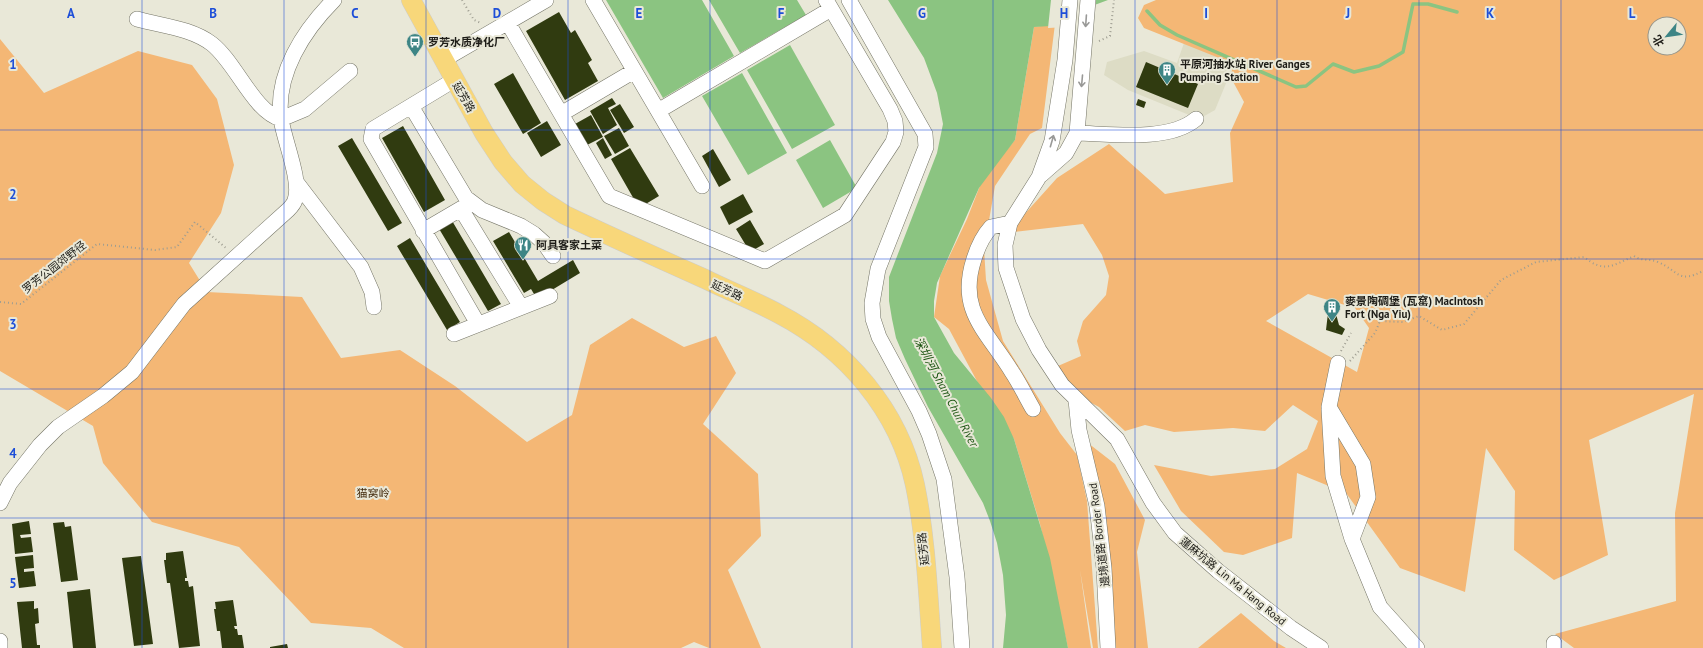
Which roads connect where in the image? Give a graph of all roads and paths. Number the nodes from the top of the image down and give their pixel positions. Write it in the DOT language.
graph roads {
  1 [pos="334,0"];
  2 [pos="411,0"];
  3 [pos="462,0"];
  4 [pos="546,0"];
  5 [pos="593,0"];
  6 [pos="849,0"];
  7 [pos="1070,0"];
  8 [pos="1088,0"];
  9 [pos="1114,0"];
  10 [pos="829,4"];
  11 [pos="137,19"];
  12 [pos="501,26"];
  13 [pos="1085,45"];
  14 [pos="443,60"];
  15 [pos="350,71"];
  16 [pos="634,71"];
  17 [pos="454,80"];
  18 [pos="411,106"];
  19 [pos="658,111"];
  20 [pos="561,114"];
  21 [pos="281,119"];
  22 [pos="1196,119"];
  23 [pos="1077,133"];
  24 [pos="1039,177"];
  25 [pos="297,183"];
  26 [pos="702,186"];
  27 [pos="466,206"];
  28 [pos="1010,223"];
  29 [pos="424,231"];
  30 [pos="552,256"];
  31 [pos="236,257"];
  32 [pos="1703,271"];
  33 [pos="550,296"];
  34 [pos="0,302"];
  35 [pos="374,307"];
  36 [pos="521,307"];
  37 [pos="478,324"];
  38 [pos="1351,333"];
  39 [pos="454,334"];
  40 [pos="1338,363"];
  41 [pos="1076,400"];
  42 [pos="1329,407"];
  43 [pos="1033,410"];
  44 [pos="0,503"];
  45 [pos="1352,539"];
  46 [pos="0,641"];
  47 [pos="0,648"];
  48 [pos="932,648"];
  49 [pos="962,648"];
  50 [pos="1108,648"];
  51 [pos="1321,648"];
  52 [pos="1417,648"];
  1 -- 21 [label="street"];
  2 -- 14 [label="main road, 延芳路"];
  3 -- 12 [label="path"];
  4 -- 12 [label="street"];
  5 -- 16 [label="street"];
  6 -- 49 [label="street"];
  24 -- 7 [label="street, 蓮麻坑路 Lin Ma Hang Road, one-way"];
  8 -- 13 [label="street, 蓮麻坑路 Lin Ma Hang Road, one-way"];
  9 -- 13 [label="path"];
  10 -- 19 [label="street"];
  10 -- 20 [label="street"];
  11 -- 21 [label="street"];
  12 -- 14 [label="street"];
  12 -- 20 [label="street"];
  13 -- 23 [label="street, 蓮麻坑路 Lin Ma Hang Road, one-way"];
  14 -- 17 [label="main road, 延芳路"];
  15 -- 21 [label="street"];
  16 -- 19 [label="street"];
  16 -- 20 [label="street"];
  17 -- 18 [label="street"];
  17 -- 48 [label="main road, 延芳路"];
  18 -- 27 [label="street"];
  18 -- 29 [label="street"];
  19 -- 26 [label="street"];
  21 -- 25 [label="street"];
  22 -- 23 [label="street"];
  23 -- 24 [label="street, 蓮麻坑路 Lin Ma Hang Road"];
  24 -- 28 [label="street, 蓮麻坑路 Lin Ma Hang Road"];
  25 -- 31 [label="street"];
  25 -- 35 [label="street"];
  27 -- 29 [label="street"];
  27 -- 30 [label="street"];
  27 -- 36 [label="street"];
  28 -- 41 [label="street, 蓮麻坑路 Lin Ma Hang Road"];
  28 -- 43 [label="street"];
  29 -- 37 [label="street"];
  31 -- 34 [label="path, 罗芳公园郊野径"];
  31 -- 44 [label="street"];
  32 -- 40 [label="path"];
  33 -- 36 [label="street"];
  36 -- 37 [label="street"];
  37 -- 39 [label="street"];
  38 -- 40 [label="path"];
  40 -- 42 [label="street"];
  41 -- 50 [label="street, 邊境道路 Border Road"];
  41 -- 51 [label="street, 蓮麻坑路 Lin Ma Hang Road"];
  42 -- 45 [label="street"];
  42 -- 45 [label="street"];
  45 -- 52 [label="street"];
  46 -- 47 [label="street"];
}
